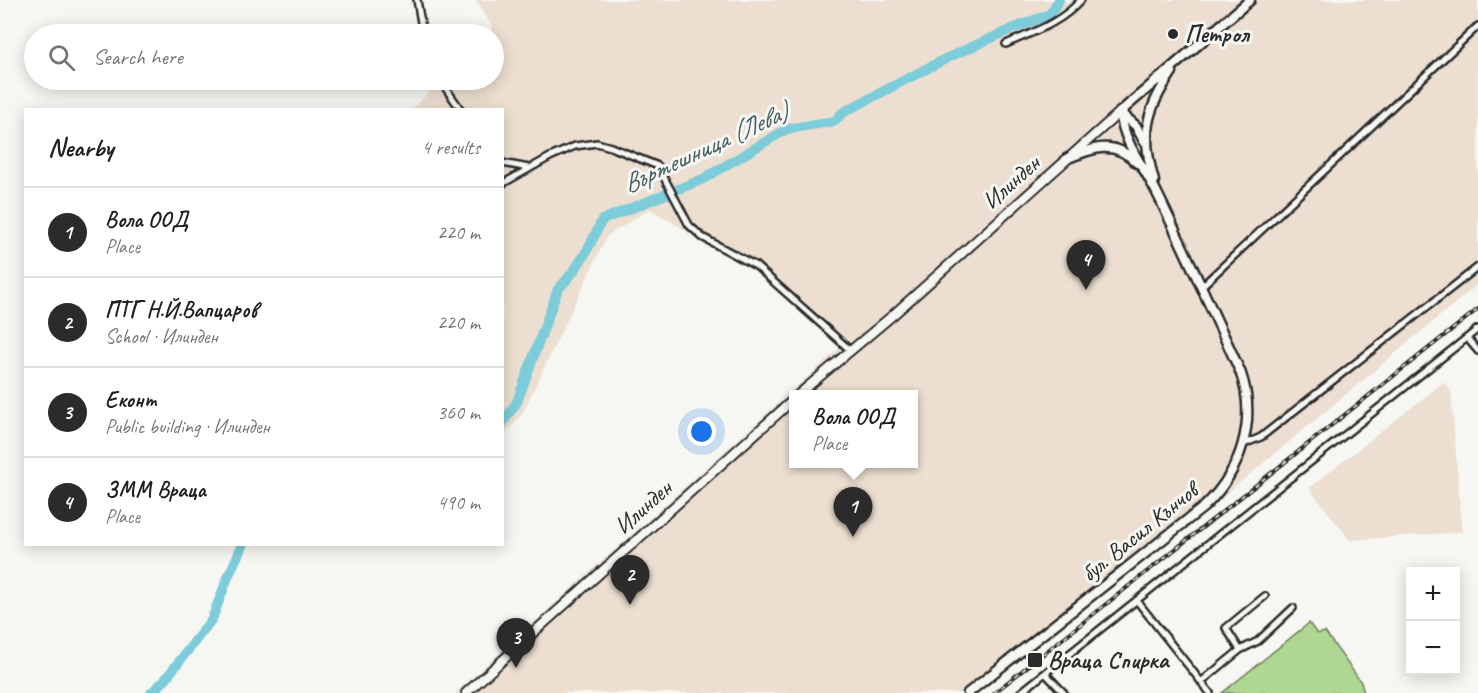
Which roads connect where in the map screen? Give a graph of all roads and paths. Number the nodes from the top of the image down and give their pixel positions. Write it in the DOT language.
graph roads {
  1 [pos="417,0"];
  2 [pos="1081,0"];
  3 [pos="1250,0"];
  4 [pos="421,24"];
  5 [pos="1478,26"];
  6 [pos="1006,44"];
  7 [pos="1181,60"];
  8 [pos="447,90"];
  9 [pos="460,108"];
  10 [pos="1120,112"];
  11 [pos="1146,144"];
  12 [pos="1066,159"];
  13 [pos="504,163"];
  14 [pos="531,168"];
  15 [pos="1145,172"];
  16 [pos="504,183"];
  17 [pos="1156,191"];
  18 [pos="1478,267"];
  19 [pos="1201,286"];
  20 [pos="1478,329"];
  21 [pos="1467,338"];
  22 [pos="850,350"];
  23 [pos="1478,351"];
  24 [pos="804,390"];
  25 [pos="789,404"];
  26 [pos="1244,444"];
  27 [pos="1266,596"];
  28 [pos="1137,600"];
  29 [pos="1293,608"];
  30 [pos="1240,650"];
  31 [pos="1045,673"];
  32 [pos="1201,682"];
  33 [pos="466,693"];
  34 [pos="968,693"];
  35 [pos="1020,693"];
  36 [pos="1064,693"];
  37 [pos="1210,693"];
  1 -- 4 [label="street"];
  2 -- 6 [label="street"];
  3 -- 7 [label="main road, Илинден"];
  5 -- 19 [label="street"];
  7 -- 10 [label="main road, Илинден"];
  7 -- 11 [label="main road, бул. Васил Кънчов"];
  8 -- 9 [label="street"];
  10 -- 11 [label="main road"];
  10 -- 12 [label="street, Илинден"];
  10 -- 15 [label="main road, бул. Васил Кънчов"];
  11 -- 17 [label="main road, бул. Васил Кънчов"];
  12 -- 15 [label="main road"];
  12 -- 22 [label="street, Илинден"];
  13 -- 14 [label="street"];
  14 -- 16 [label="street"];
  14 -- 22 [label="street"];
  15 -- 17 [label="main road, бул. Васил Кънчов"];
  17 -- 19 [label="main road, бул. Васил Кънчов"];
  18 -- 26 [label="street"];
  19 -- 26 [label="main road, бул. Васил Кънчов"];
  20 -- 21 [label="street"];
  21 -- 23 [label="street"];
  21 -- 28 [label="street"];
  22 -- 24 [label="street, Илинден"];
  25 -- 33 [label="street, Илинден"];
  26 -- 34 [label="main road, бул. Васил Кънчов"];
  27 -- 30 [label="street"];
  28 -- 31 [label="street"];
  28 -- 32 [label="street"];
  29 -- 30 [label="street"];
  30 -- 32 [label="street"];
  31 -- 35 [label="street"];
  31 -- 36 [label="street"];
  32 -- 37 [label="street"];
}
